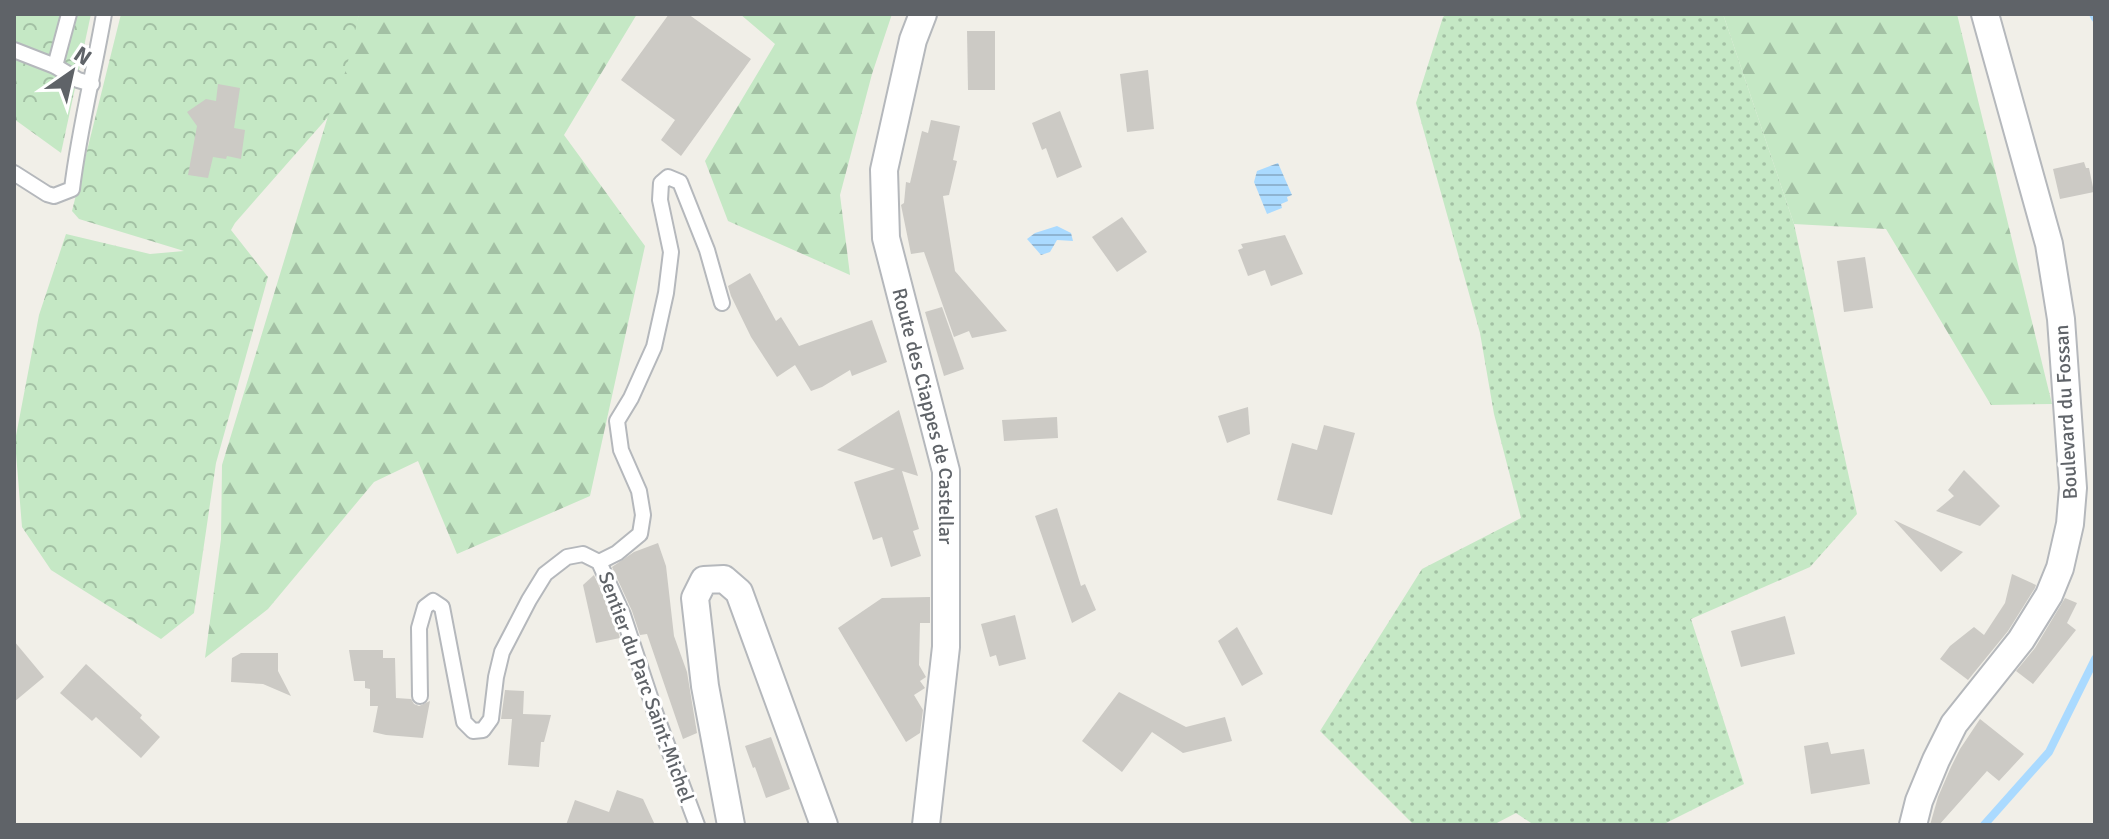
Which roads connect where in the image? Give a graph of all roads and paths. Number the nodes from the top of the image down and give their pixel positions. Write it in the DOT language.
graph roads {
  1 [pos="69,14"];
  2 [pos="104,14"];
  3 [pos="923,14"];
  4 [pos="1985,14"];
  5 [pos="14,50"];
  6 [pos="55,66"];
  7 [pos="92,84"];
  8 [pos="14,173"];
  9 [pos="722,303"];
  10 [pos="599,562"];
  11 [pos="420,696"];
  12 [pos="697,825"];
  13 [pos="731,825"];
  14 [pos="824,825"];
  15 [pos="926,825"];
  16 [pos="1913,825"];
  1 -- 6 [label="lane"];
  2 -- 7 [label="lane"];
  3 -- 15 [label="street, Route des Ciappes de Castellar"];
  4 -- 16 [label="street, Boulevard du Fossan"];
  5 -- 6 [label="lane"];
  6 -- 7 [label="lane"];
  7 -- 8 [label="lane"];
  9 -- 10 [label="lane"];
  10 -- 11 [label="lane, Sentier du Parc Saint-Michel"];
  10 -- 12 [label="lane, Sentier du Parc Saint-Michel"];
  13 -- 14 [label="street"];
}
